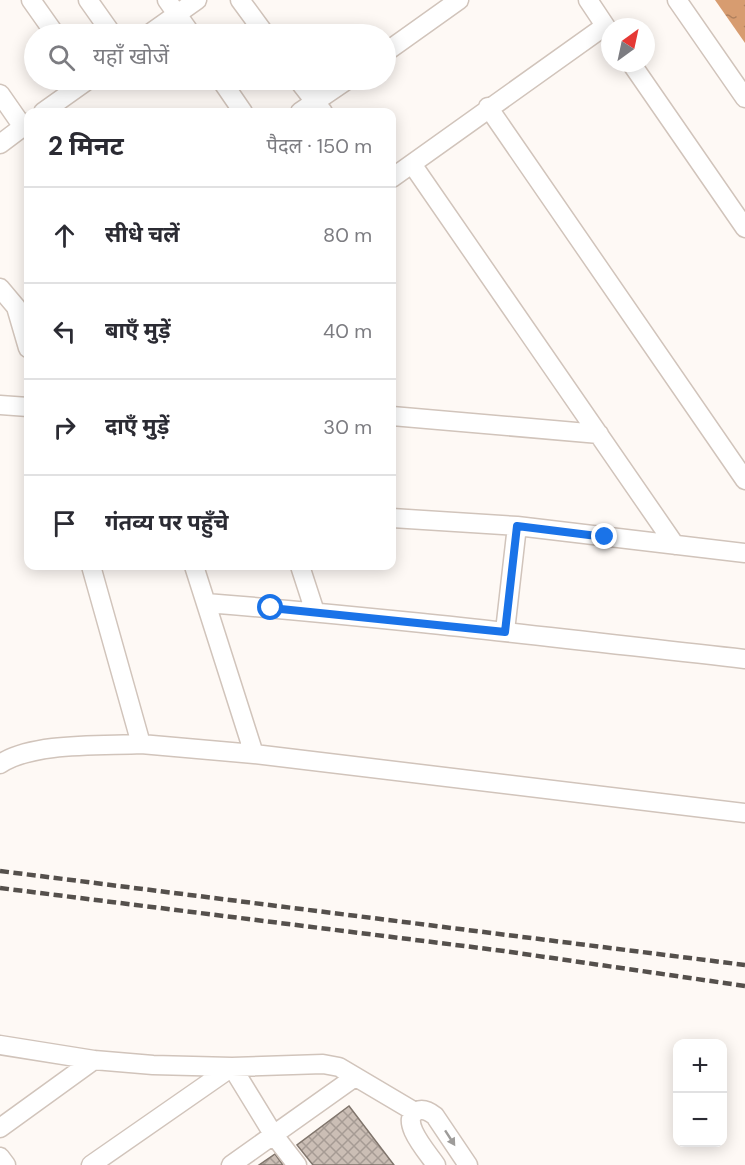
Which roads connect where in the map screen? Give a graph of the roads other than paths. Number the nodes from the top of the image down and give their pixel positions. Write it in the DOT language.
graph roads {
  1 [pos="30,0"];
  2 [pos="88,0"];
  3 [pos="197,0"];
  4 [pos="240,0"];
  5 [pos="459,0"];
  6 [pos="588,0"];
  7 [pos="677,0"];
  8 [pos="172,7"];
  9 [pos="601,19"];
  10 [pos="48,24"];
  11 [pos="105,24"];
  12 [pos="158,24"];
  13 [pos="184,24"];
  14 [pos="258,24"];
  15 [pos="601,34"];
  16 [pos="396,45"];
  17 [pos="637,72"];
  18 [pos="73,90"];
  19 [pos="228,90"];
  20 [pos="303,90"];
  21 [pos="334,90"];
  22 [pos="0,94"];
  23 [pos="745,98"];
  24 [pos="488,107"];
  25 [pos="48,108"];
  26 [pos="240,108"];
  27 [pos="312,108"];
  28 [pos="313,108"];
  29 [pos="24,123"];
  30 [pos="24,126"];
  31 [pos="0,144"];
  32 [pos="412,164"];
  33 [pos="396,175"];
  34 [pos="745,228"];
  35 [pos="0,288"];
  36 [pos="15,304"];
  37 [pos="24,334"];
  38 [pos="0,405"];
  39 [pos="24,407"];
  40 [pos="396,416"];
  41 [pos="599,434"];
  42 [pos="745,480"];
  43 [pos="396,518"];
  44 [pos="517,526"];
  45 [pos="675,545"];
  46 [pos="745,553"];
  47 [pos="92,570"];
  48 [pos="195,570"];
  49 [pos="301,570"];
  50 [pos="206,603"];
  51 [pos="315,612"];
  52 [pos="505,632"];
  53 [pos="745,659"];
  54 [pos="141,744"];
  55 [pos="254,754"];
  56 [pos="0,764"];
  57 [pos="745,813"];
  58 [pos="0,1045"];
  59 [pos="94,1060"];
  60 [pos="232,1067"];
  61 [pos="355,1077"];
  62 [pos="415,1112"];
  63 [pos="0,1128"];
  64 [pos="273,1134"];
  65 [pos="0,1157"];
  66 [pos="6,1165"];
  67 [pos="91,1165"];
  68 [pos="231,1165"];
  69 [pos="297,1165"];
  70 [pos="436,1165"];
  71 [pos="468,1165"];
  1 -- 10 [label="street"];
  2 -- 11 [label="street"];
  3 -- 8 [label="street"];
  4 -- 14 [label="street"];
  5 -- 16 [label="street"];
  6 -- 9 [label="street"];
  7 -- 23 [label="street"];
  8 -- 12 [label="street"];
  8 -- 13 [label="street"];
  15 -- 24 [label="street"];
  17 -- 34 [label="street"];
  18 -- 25 [label="street"];
  19 -- 26 [label="street"];
  20 -- 27 [label="street"];
  21 -- 28 [label="street"];
  22 -- 29 [label="street"];
  24 -- 32 [label="street"];
  24 -- 42 [label="street"];
  30 -- 31 [label="street"];
  32 -- 33 [label="street"];
  32 -- 41 [label="street"];
  35 -- 36 [label="street"];
  36 -- 37 [label="street"];
  38 -- 39 [label="street"];
  40 -- 41 [label="street"];
  41 -- 45 [label="street"];
  43 -- 44 [label="street"];
  44 -- 45 [label="street"];
  44 -- 52 [label="street"];
  45 -- 46 [label="street"];
  47 -- 54 [label="street"];
  48 -- 50 [label="street"];
  49 -- 51 [label="street"];
  50 -- 51 [label="street"];
  50 -- 55 [label="street"];
  51 -- 52 [label="street"];
  52 -- 53 [label="street"];
  54 -- 55 [label="street"];
  54 -- 56 [label="street"];
  55 -- 57 [label="street"];
  58 -- 59 [label="street"];
  59 -- 60 [label="street"];
  59 -- 63 [label="street"];
  60 -- 61 [label="street"];
  60 -- 64 [label="street"];
  60 -- 67 [label="street"];
  61 -- 62 [label="street"];
  61 -- 64 [label="street"];
  62 -- 70 [label="street"];
  62 -- 71 [label="street, one-way"];
  64 -- 68 [label="street"];
  64 -- 69 [label="street"];
  65 -- 66 [label="street"];
}
